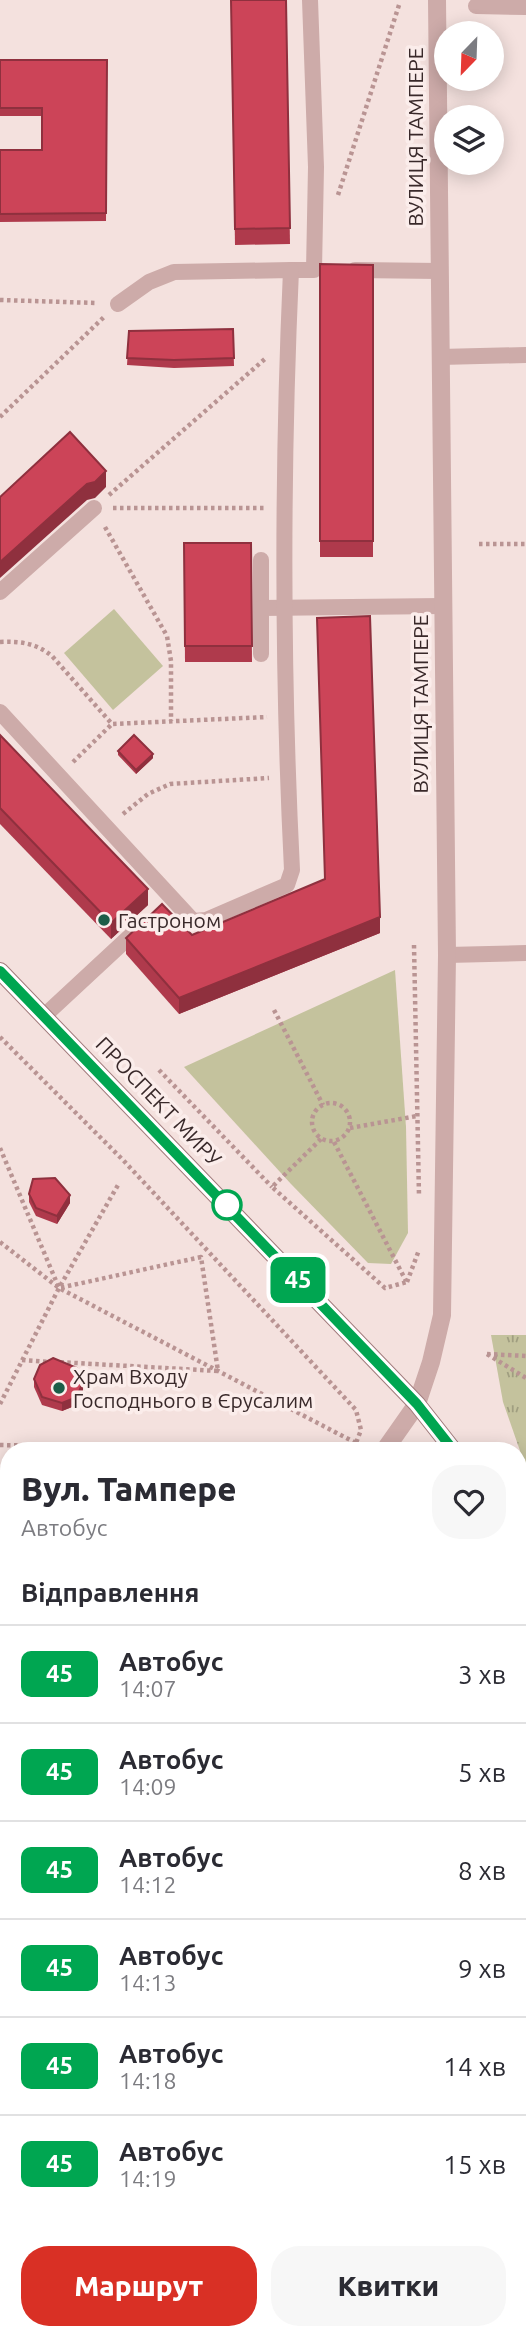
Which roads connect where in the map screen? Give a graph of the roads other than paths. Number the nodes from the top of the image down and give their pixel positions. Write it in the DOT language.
graph roads {
  1 [pos="310,0"];
  2 [pos="437,0"];
  3 [pos="476,6"];
  4 [pos="526,7"];
  5 [pos="291,270"];
  6 [pos="326,270"];
  7 [pos="439,271"];
  8 [pos="118,304"];
  9 [pos="526,355"];
  10 [pos="440,357"];
  11 [pos="94,508"];
  12 [pos="261,560"];
  13 [pos="0,592"];
  14 [pos="442,606"];
  15 [pos="261,608"];
  16 [pos="261,654"];
  17 [pos="0,712"];
  18 [pos="161,907"];
  19 [pos="526,953"];
  20 [pos="447,955"];
  21 [pos="0,971"];
  22 [pos="44,1016"];
  23 [pos="417,1404"];
  24 [pos="390,1442"];
  25 [pos="447,1442"];
  1 -- 6 [label="lane"];
  2 -- 7 [label="street, ВУЛИЦЯ ТАМПЕРЕ"];
  3 -- 4 [label="lane"];
  5 -- 6 [label="lane"];
  5 -- 8 [label="lane"];
  5 -- 18 [label="lane"];
  6 -- 7 [label="lane"];
  7 -- 10 [label="street, ВУЛИЦЯ ТАМПЕРЕ"];
  9 -- 10 [label="lane"];
  10 -- 14 [label="street, ВУЛИЦЯ ТАМПЕРЕ"];
  11 -- 13 [label="lane"];
  12 -- 15 [label="lane"];
  14 -- 15 [label="lane"];
  14 -- 20 [label="street, ВУЛИЦЯ ТАМПЕРЕ"];
  15 -- 16 [label="lane"];
  17 -- 18 [label="lane"];
  18 -- 22 [label="lane"];
  19 -- 20 [label="lane"];
  20 -- 23 [label="street, ВУЛИЦЯ ТАМПЕРЕ"];
  21 -- 22 [label="main road, ПРОСПЕКТ МИРУ"];
  22 -- 23 [label="main road, ПРОСПЕКТ МИРУ"];
  23 -- 24 [label="street, ВУЛИЦЯ ТАМПЕРЕ"];
  23 -- 25 [label="main road, ПРОСПЕКТ МИРУ"];
}
